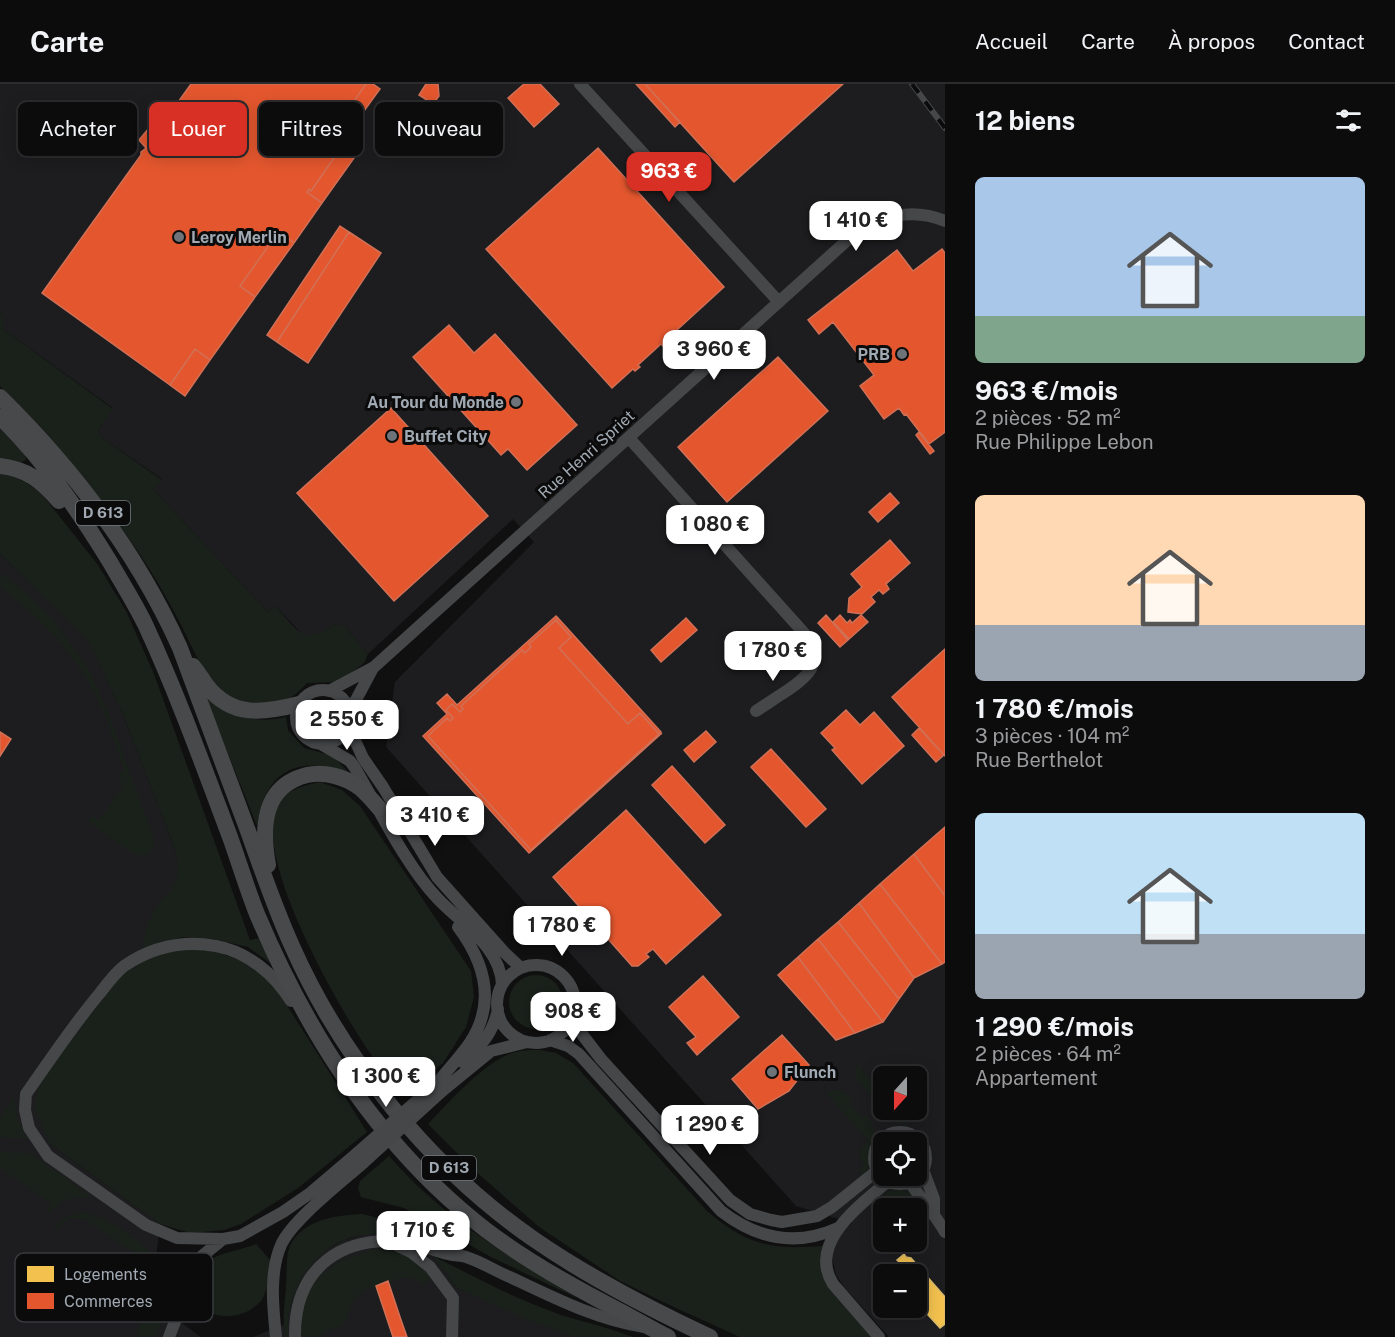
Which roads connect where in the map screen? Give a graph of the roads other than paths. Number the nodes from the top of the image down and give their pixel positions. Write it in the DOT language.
graph roads {
  1 [pos="580,84"];
  2 [pos="945,221"];
  3 [pos="779,302"];
  4 [pos="0,396"];
  5 [pos="0,417"];
  6 [pos="629,438"];
  7 [pos="0,466"];
  8 [pos="118,577"];
  9 [pos="180,648"];
  10 [pos="374,667"];
  11 [pos="329,691"];
  12 [pos="299,704"];
  13 [pos="756,711"];
  14 [pos="349,719"];
  15 [pos="321,744"];
  16 [pos="379,808"];
  17 [pos="438,899"];
  18 [pos="277,910"];
  19 [pos="521,968"];
  20 [pos="502,985"];
  21 [pos="498,1007"];
  22 [pos="572,1020"];
  23 [pos="313,1029"];
  24 [pos="550,1040"];
  25 [pos="528,1041"];
  26 [pos="439,1088"];
  27 [pos="360,1159"];
  28 [pos="873,1174"];
  29 [pos="927,1181"];
  30 [pos="882,1186"];
  31 [pos="913,1186"];
  32 [pos="934,1213"];
  33 [pos="838,1228"];
  34 [pos="945,1232"];
  35 [pos="223,1239"];
  36 [pos="382,1242"];
  37 [pos="206,1253"];
  38 [pos="175,1322"];
  39 [pos="649,1328"];
  40 [pos="169,1337"];
  41 [pos="276,1337"];
  42 [pos="295,1337"];
  43 [pos="452,1337"];
  44 [pos="668,1337"];
  45 [pos="710,1337"];
  46 [pos="879,1337"];
  1 -- 3 [label="street"];
  2 -- 3 [label="street, Rue Henri Spriet"];
  3 -- 6 [label="street, Rue Henri Spriet"];
  4 -- 9 [label="main road, D 613"];
  5 -- 8 [label="main road, D 613"];
  6 -- 10 [label="street, Rue Henri Spriet"];
  6 -- 13 [label="street"];
  7 -- 8 [label="main road"];
  8 -- 23 [label="main road, D 613"];
  9 -- 12 [label="main road"];
  9 -- 18 [label="main road, D 613"];
  10 -- 11 [label="street"];
  10 -- 14 [label="street"];
  11 -- 12 [label="street"];
  11 -- 14 [label="street"];
  12 -- 15 [label="street"];
  14 -- 15 [label="street"];
  14 -- 19 [label="street"];
  15 -- 16 [label="street"];
  16 -- 17 [label="street"];
  16 -- 18 [label="main road"];
  17 -- 20 [label="street"];
  17 -- 26 [label="street"];
  18 -- 45 [label="main road, D 613"];
  19 -- 20 [label="street"];
  19 -- 22 [label="street"];
  20 -- 21 [label="street"];
  21 -- 25 [label="street"];
  21 -- 26 [label="street"];
  22 -- 24 [label="street"];
  22 -- 28 [label="street"];
  23 -- 35 [label="street"];
  23 -- 39 [label="main road, D 613"];
  24 -- 25 [label="street"];
  24 -- 33 [label="street"];
  25 -- 26 [label="street"];
  26 -- 27 [label="street, bridge"];
  27 -- 35 [label="street"];
  27 -- 41 [label="street"];
  29 -- 32 [label="street"];
  30 -- 33 [label="street"];
  31 -- 32 [label="street"];
  32 -- 34 [label="street"];
  33 -- 46 [label="street"];
  35 -- 37 [label="street"];
  36 -- 39 [label="street"];
  36 -- 42 [label="street"];
  36 -- 43 [label="street"];
  38 -- 40 [label="street"];
  39 -- 44 [label="main road, D 613"];
}
